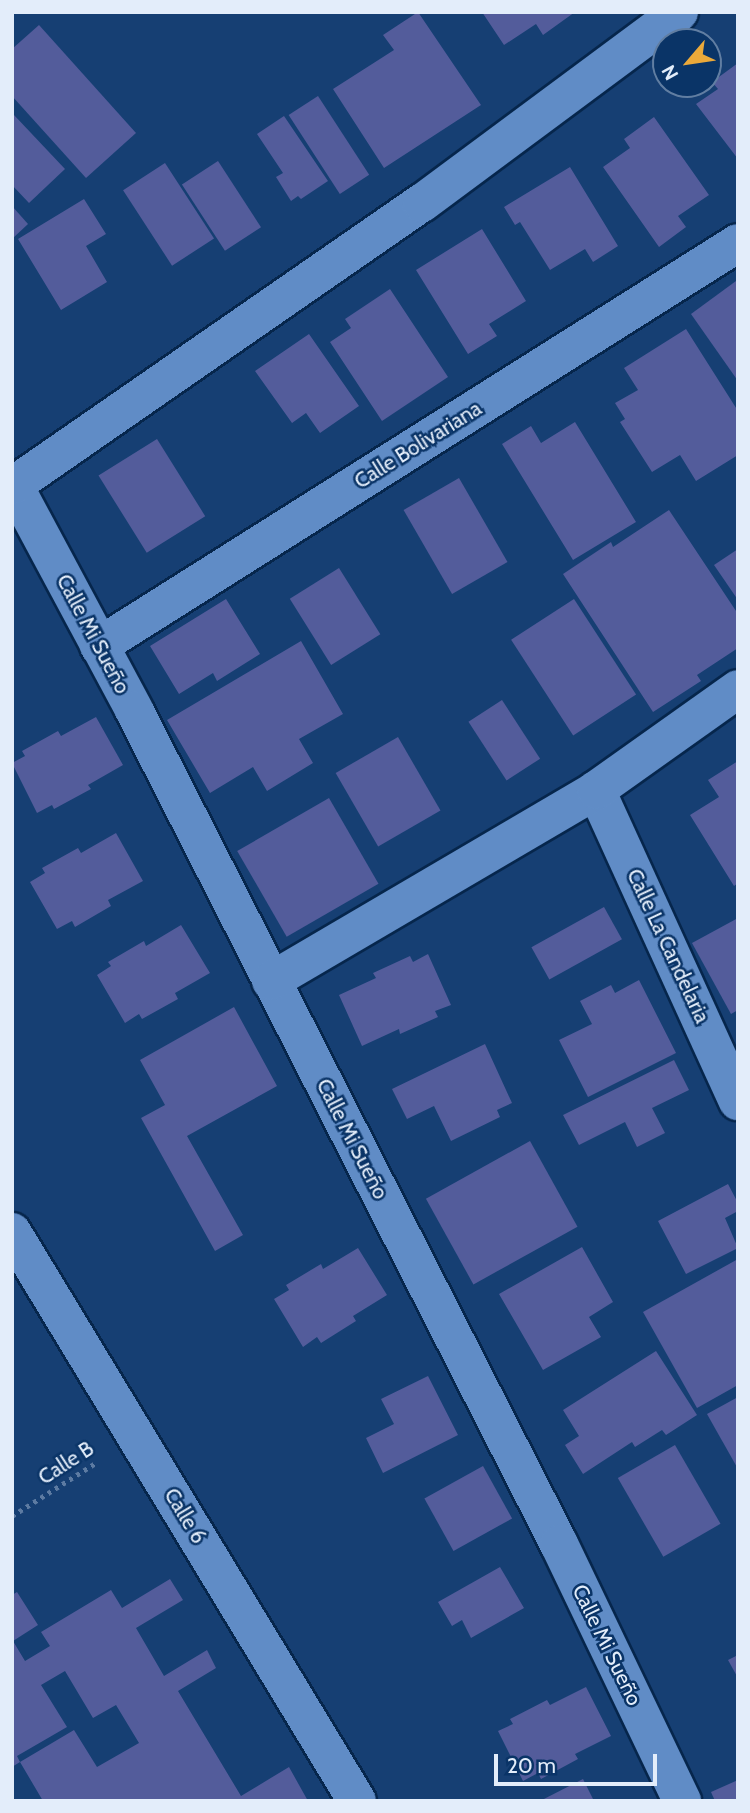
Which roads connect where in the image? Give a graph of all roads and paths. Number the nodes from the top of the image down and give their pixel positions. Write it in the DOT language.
graph roads {
  1 [pos="679,12"];
  2 [pos="738,243"];
  3 [pos="13,483"];
  4 [pos="99,646"];
  5 [pos="738,689"];
  6 [pos="596,790"];
  7 [pos="271,981"];
  8 [pos="738,1101"];
  9 [pos="12,1232"];
  10 [pos="136,1437"];
  11 [pos="12,1516"];
  12 [pos="357,1801"];
  13 [pos="682,1801"];
  1 -- 3 [label="street"];
  2 -- 4 [label="street, Calle Bolivariana"];
  3 -- 4 [label="street, Calle Mi Sueño"];
  4 -- 7 [label="street, Calle Mi Sueño"];
  5 -- 6 [label="street"];
  6 -- 7 [label="street"];
  6 -- 8 [label="street, Calle La Candelaria"];
  7 -- 13 [label="street, Calle Mi Sueño"];
  9 -- 10 [label="street, Calle 6"];
  10 -- 11 [label="path, Calle B"];
  10 -- 12 [label="street, Calle 6"];
}
